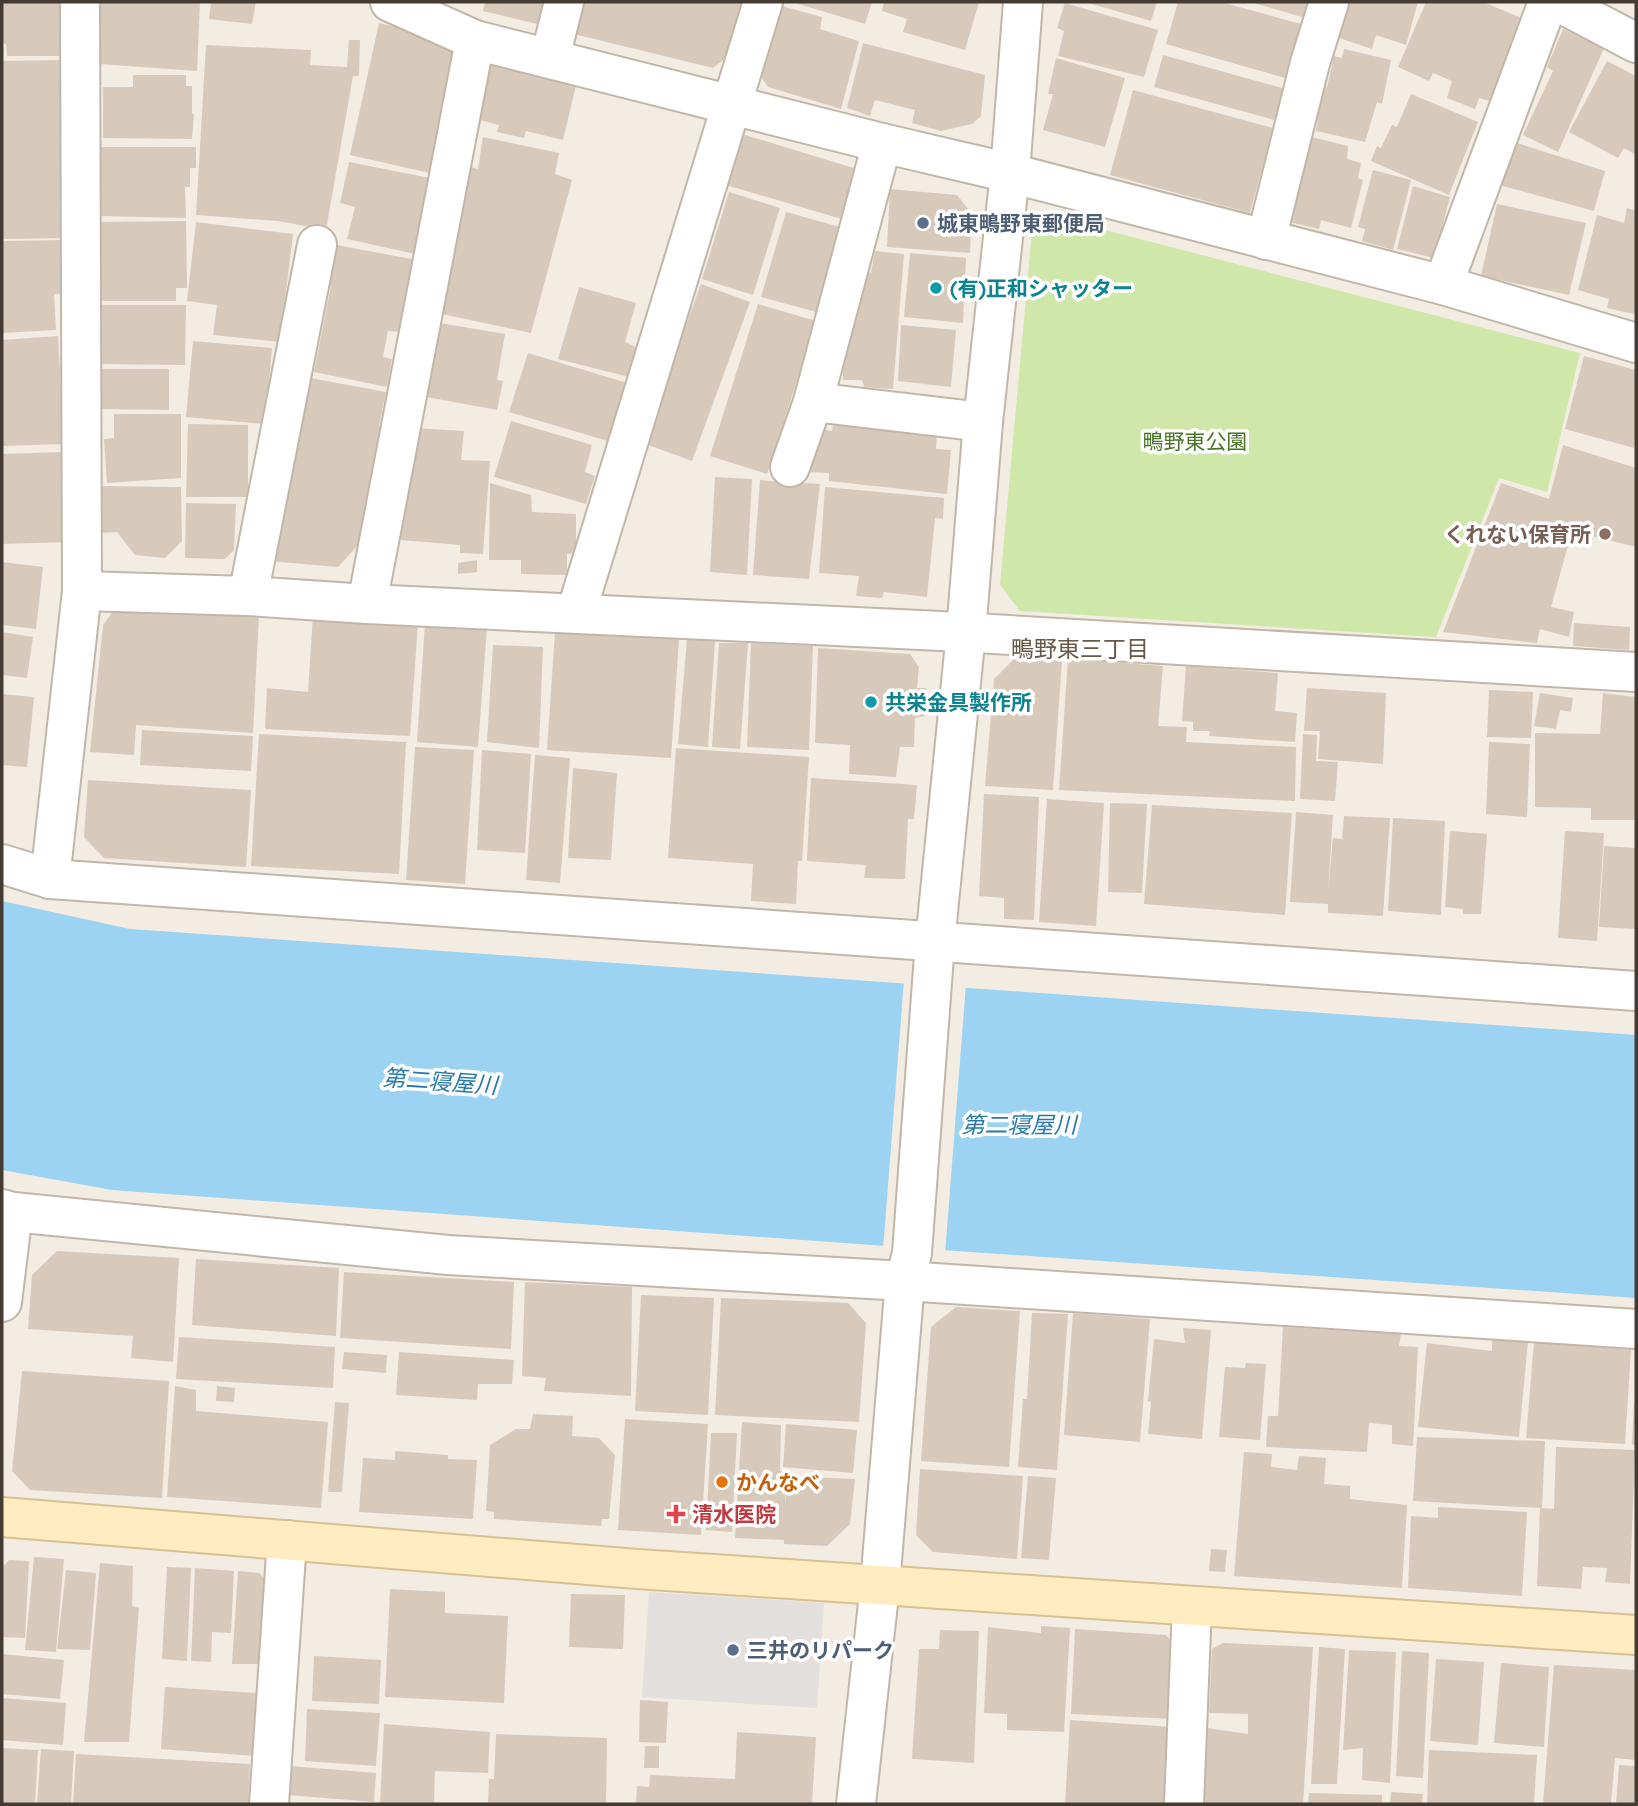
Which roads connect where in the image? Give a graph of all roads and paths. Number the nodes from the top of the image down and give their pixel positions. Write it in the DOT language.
graph roads {
  1 [pos="80,2"];
  2 [pos="390,2"];
  3 [pos="564,2"];
  4 [pos="763,2"];
  5 [pos="1023,2"];
  6 [pos="1329,2"];
  7 [pos="1548,2"];
  8 [pos="1558,2"];
  9 [pos="475,40"];
  10 [pos="1636,43"];
  11 [pos="550,58"];
  12 [pos="733,105"];
  13 [pos="882,142"];
  14 [pos="1010,173"];
  15 [pos="1266,240"];
  16 [pos="317,246"];
  17 [pos="1443,285"];
  18 [pos="1636,343"];
  19 [pos="813,402"];
  20 [pos="984,422"];
  21 [pos="790,467"];
  22 [pos="82,591"];
  23 [pos="248,596"];
  24 [pos="367,604"];
  25 [pos="576,613"];
  26 [pos="966,633"];
  27 [pos="1636,672"];
  28 [pos="2,864"];
  29 [pos="50,879"];
  30 [pos="935,942"];
  31 [pos="1636,991"];
  32 [pos="7,1211"];
  33 [pos="909,1267"];
  34 [pos="2,1302"];
  35 [pos="1636,1329"];
  36 [pos="2,1517"];
  37 [pos="287,1540"];
  38 [pos="880,1585"];
  39 [pos="1192,1606"];
  40 [pos="1636,1635"];
  41 [pos="269,1804"];
  42 [pos="856,1804"];
  43 [pos="1184,1804"];
  1 -- 22 [label="street"];
  2 -- 9 [label="street"];
  3 -- 11 [label="street"];
  4 -- 12 [label="street"];
  5 -- 14 [label="street"];
  6 -- 15 [label="street"];
  7 -- 17 [label="street"];
  8 -- 10 [label="street"];
  9 -- 11 [label="street"];
  9 -- 24 [label="street"];
  11 -- 12 [label="street"];
  12 -- 13 [label="street"];
  12 -- 25 [label="street"];
  13 -- 14 [label="street"];
  13 -- 19 [label="street"];
  14 -- 15 [label="street"];
  14 -- 20 [label="street"];
  15 -- 17 [label="street"];
  16 -- 23 [label="street"];
  17 -- 18 [label="street"];
  19 -- 20 [label="street"];
  19 -- 21 [label="street"];
  20 -- 26 [label="street"];
  22 -- 23 [label="street"];
  22 -- 29 [label="street"];
  23 -- 24 [label="street"];
  24 -- 25 [label="street"];
  25 -- 26 [label="street"];
  26 -- 27 [label="street"];
  26 -- 30 [label="street"];
  28 -- 29 [label="street"];
  29 -- 30 [label="street"];
  30 -- 31 [label="street"];
  30 -- 33 [label="street"];
  32 -- 33 [label="street"];
  32 -- 34 [label="street"];
  33 -- 35 [label="street"];
  33 -- 38 [label="street"];
  36 -- 37 [label="street"];
  37 -- 38 [label="street"];
  37 -- 41 [label="street"];
  38 -- 39 [label="street"];
  38 -- 42 [label="street"];
  39 -- 40 [label="street"];
  39 -- 43 [label="street"];
}
